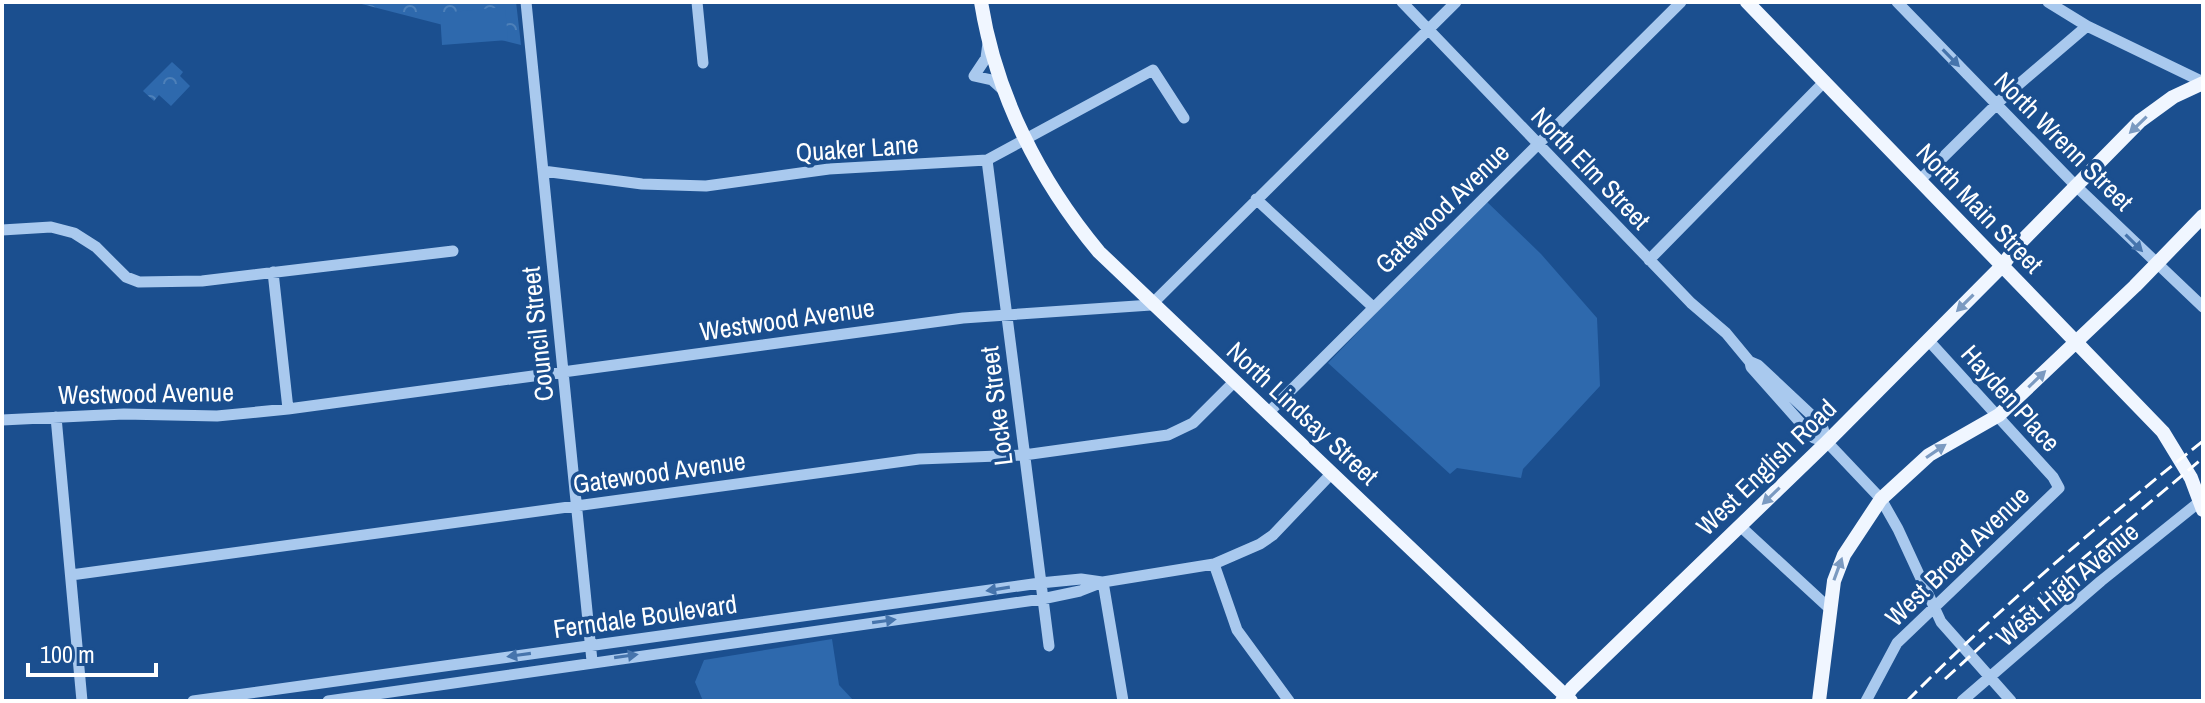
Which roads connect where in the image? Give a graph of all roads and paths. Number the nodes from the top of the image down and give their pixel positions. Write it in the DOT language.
graph roads {
  1 [pos="526,2"];
  2 [pos="697,2"];
  3 [pos="981,2"];
  4 [pos="1402,2"];
  5 [pos="1456,2"];
  6 [pos="1681,2"];
  7 [pos="1897,2"];
  8 [pos="2048,2"];
  9 [pos="1751,3"];
  10 [pos="2087,26"];
  11 [pos="1427,31"];
  12 [pos="988,42"];
  13 [pos="703,63"];
  14 [pos="1825,81"];
  15 [pos="2203,82"];
  16 [pos="1005,93"];
  17 [pos="1997,105"];
  18 [pos="1184,118"];
  19 [pos="1026,140"];
  20 [pos="1538,145"];
  21 [pos="987,160"];
  22 [pos="543,171"];
  23 [pos="1920,180"];
  24 [pos="2077,187"];
  25 [pos="1256,199"];
  26 [pos="2203,216"];
  27 [pos="2,230"];
  28 [pos="453,251"];
  29 [pos="1649,260"];
  30 [pos="2156,263"];
  31 [pos="2002,266"];
  32 [pos="273,272"];
  33 [pos="1151,305"];
  34 [pos="1373,307"];
  35 [pos="2203,307"];
  36 [pos="1007,314"];
  37 [pos="1929,341"];
  38 [pos="2074,342"];
  39 [pos="563,372"];
  40 [pos="1235,381"];
  41 [pos="288,409"];
  42 [pos="1268,413"];
  43 [pos="1999,415"];
  44 [pos="56,417"];
  45 [pos="2,420"];
  46 [pos="1827,442"];
  47 [pos="1024,455"];
  48 [pos="1332,473"];
  49 [pos="2059,488"];
  50 [pos="1881,499"];
  51 [pos="2202,504"];
  52 [pos="576,506"];
  53 [pos="1740,526"];
  54 [pos="1214,564"];
  55 [pos="71,575"];
  56 [pos="1103,582"];
  57 [pos="1040,583"];
  58 [pos="1042,599"];
  59 [pos="1829,608"];
  60 [pos="1932,608"];
  61 [pos="591,645"];
  62 [pos="1049,646"];
  63 [pos="592,661"];
  64 [pos="1990,677"];
  65 [pos="1567,699"];
  66 [pos="82,701"];
  67 [pos="193,701"];
  68 [pos="328,701"];
  69 [pos="1123,701"];
  70 [pos="1289,701"];
  71 [pos="1819,701"];
  72 [pos="1866,701"];
  73 [pos="1962,701"];
  74 [pos="2011,701"];
  1 -- 22 [label="street, Council Street"];
  2 -- 13 [label="street"];
  3 -- 12 [label="main road, North Lindsay Street"];
  4 -- 11 [label="street, North Elm Street"];
  5 -- 11 [label="street"];
  6 -- 20 [label="street, Gatewood Avenue"];
  7 -- 17 [label="street, North Wrenn Street, one-way"];
  8 -- 10 [label="street"];
  9 -- 14 [label="main road, North Main Street"];
  10 -- 15 [label="street"];
  10 -- 17 [label="street"];
  11 -- 20 [label="street, North Elm Street"];
  11 -- 25 [label="street"];
  12 -- 16 [label="main road, North Lindsay Street"];
  12 -- 16 [label="street"];
  14 -- 23 [label="main road, North Main Street"];
  14 -- 29 [label="street"];
  15 -- 24 [label="main road, West English Road, one-way"];
  16 -- 19 [label="main road, North Lindsay Street"];
  17 -- 23 [label="street"];
  17 -- 24 [label="street, North Wrenn Street"];
  18 -- 19 [label="street, Quaker Lane"];
  19 -- 21 [label="street, Quaker Lane"];
  19 -- 33 [label="main road, North Lindsay Street"];
  20 -- 29 [label="street, North Elm Street"];
  20 -- 34 [label="street, Gatewood Avenue"];
  21 -- 22 [label="street, Quaker Lane"];
  21 -- 36 [label="street, Locke Street"];
  22 -- 39 [label="street, Council Street"];
  23 -- 31 [label="main road, North Main Street"];
  24 -- 30 [label="street, North Wrenn Street, one-way"];
  24 -- 31 [label="main road, West English Road"];
  25 -- 33 [label="street"];
  25 -- 34 [label="street"];
  26 -- 30 [label="main road"];
  27 -- 32 [label="street"];
  28 -- 32 [label="street"];
  29 -- 46 [label="street, North Elm Street"];
  30 -- 35 [label="street, North Wrenn Street"];
  30 -- 38 [label="main road"];
  31 -- 37 [label="main road, West English Road, one-way"];
  31 -- 38 [label="main road, North Main Street"];
  32 -- 41 [label="street"];
  33 -- 36 [label="street, Westwood Avenue"];
  33 -- 40 [label="main road, North Lindsay Street"];
  34 -- 42 [label="street, Gatewood Avenue"];
  36 -- 39 [label="street, Westwood Avenue"];
  36 -- 47 [label="street, Locke Street"];
  37 -- 43 [label="street, Hayden Place"];
  37 -- 46 [label="main road, West English Road"];
  43 -- 38 [label="main road, one-way"];
  38 -- 51 [label="main road, North Main Street"];
  39 -- 41 [label="street, Westwood Avenue"];
  39 -- 52 [label="street, Council Street"];
  40 -- 42 [label="main road, North Lindsay Street"];
  40 -- 47 [label="street, Gatewood Avenue"];
  41 -- 44 [label="street, Westwood Avenue"];
  42 -- 48 [label="main road, North Lindsay Street"];
  43 -- 49 [label="street, Hayden Place"];
  50 -- 43 [label="main road, one-way"];
  44 -- 45 [label="street, Westwood Avenue"];
  44 -- 55 [label="street"];
  46 -- 50 [label="street, North Elm Street"];
  46 -- 53 [label="main road, West English Road, one-way"];
  47 -- 52 [label="street, Gatewood Avenue"];
  47 -- 57 [label="street, Locke Street"];
  48 -- 54 [label="street, Ferndale Boulevard"];
  48 -- 65 [label="main road, North Lindsay Street"];
  49 -- 60 [label="street, West Broad Avenue"];
  59 -- 50 [label="main road, one-way"];
  50 -- 60 [label="street, North Elm Street"];
  51 -- 64 [label="street, West High Avenue"];
  52 -- 55 [label="street, Gatewood Avenue"];
  52 -- 61 [label="street, Council Street"];
  53 -- 59 [label="street"];
  53 -- 65 [label="main road, West English Road"];
  54 -- 56 [label="street, Ferndale Boulevard"];
  54 -- 70 [label="street"];
  55 -- 66 [label="street"];
  56 -- 57 [label="street, Ferndale Boulevard"];
  56 -- 58 [label="street, Ferndale Boulevard"];
  56 -- 69 [label="street"];
  57 -- 58 [label="street, Locke Street"];
  57 -- 61 [label="street, Ferndale Boulevard, one-way"];
  58 -- 62 [label="street, Locke Street"];
  63 -- 58 [label="street, Ferndale Boulevard, one-way"];
  59 -- 71 [label="main road"];
  60 -- 64 [label="street, North Elm Street"];
  60 -- 72 [label="street, West Broad Avenue"];
  61 -- 63 [label="street, Council Street"];
  61 -- 67 [label="street, Ferndale Boulevard, one-way"];
  63 -- 68 [label="street, Ferndale Boulevard"];
  64 -- 73 [label="street, West High Avenue"];
  64 -- 74 [label="street, North Elm Street"];
}
